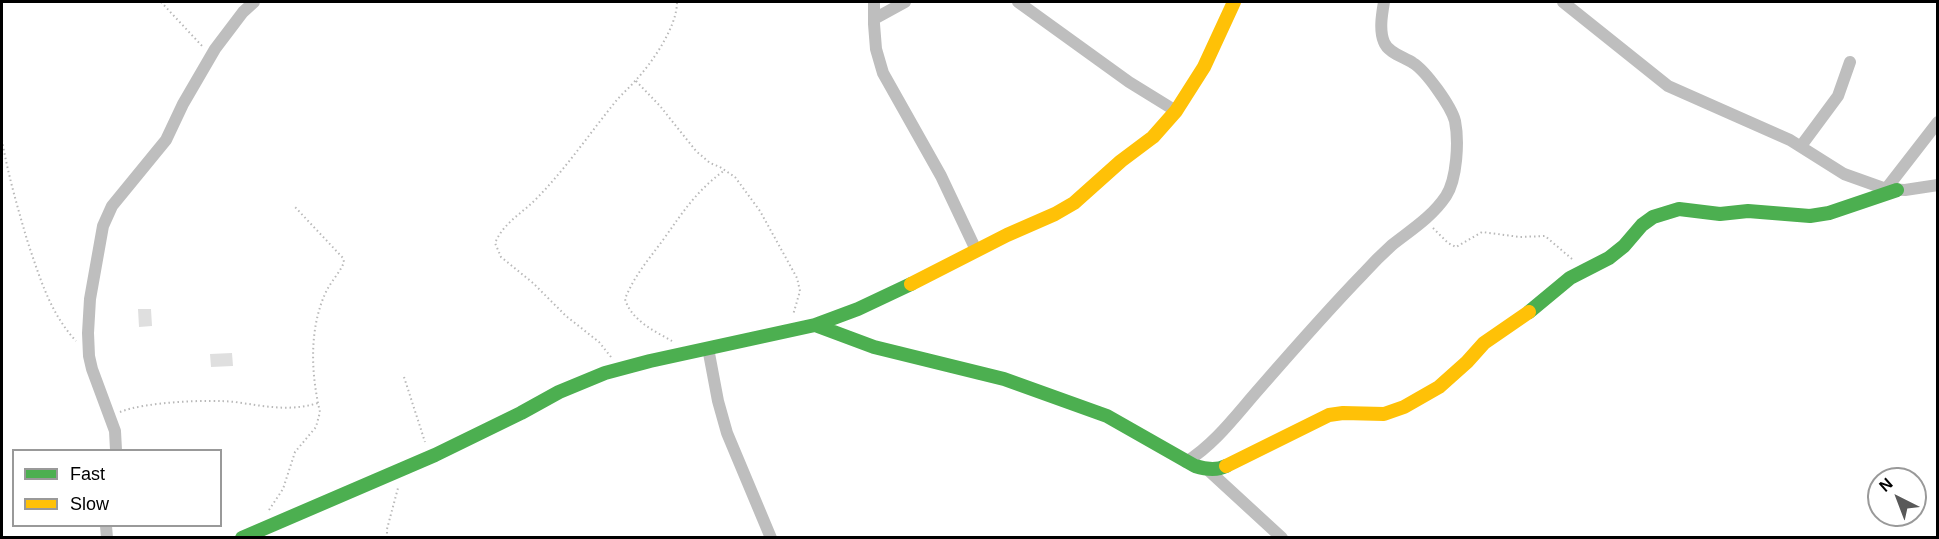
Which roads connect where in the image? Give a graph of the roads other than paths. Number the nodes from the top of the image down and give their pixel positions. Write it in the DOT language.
graph roads {
  1 [pos="254,2"];
  2 [pos="874,2"];
  3 [pos="905,2"];
  4 [pos="1018,2"];
  5 [pos="1234,2"];
  6 [pos="1384,2"];
  7 [pos="1563,2"];
  8 [pos="239,7"];
  9 [pos="874,19"];
  10 [pos="1850,62"];
  11 [pos="1176,111"];
  12 [pos="1938,122"];
  13 [pos="1801,146"];
  14 [pos="1938,185"];
  15 [pos="1892,190"];
  16 [pos="976,250"];
  17 [pos="815,325"];
  18 [pos="702,349"];
  19 [pos="116,449"];
  20 [pos="1186,462"];
  21 [pos="1207,469"];
  22 [pos="242,537"];
  23 [pos="771,537"];
  24 [pos="1282,537"];
  1 -- 8 [label="street"];
  2 -- 9 [label="street"];
  3 -- 9 [label="street"];
  4 -- 11 [label="street"];
  5 -- 11 [label="street"];
  6 -- 20 [label="street"];
  7 -- 13 [label="street"];
  8 -- 19 [label="street"];
  9 -- 16 [label="street"];
  10 -- 13 [label="street"];
  11 -- 16 [label="street"];
  12 -- 15 [label="street"];
  13 -- 15 [label="street"];
  14 -- 15 [label="street"];
  15 -- 21 [label="street"];
  16 -- 17 [label="street"];
  17 -- 18 [label="street"];
  17 -- 20 [label="street"];
  18 -- 22 [label="street"];
  18 -- 23 [label="street"];
  20 -- 21 [label="street"];
  21 -- 24 [label="street"];
}
